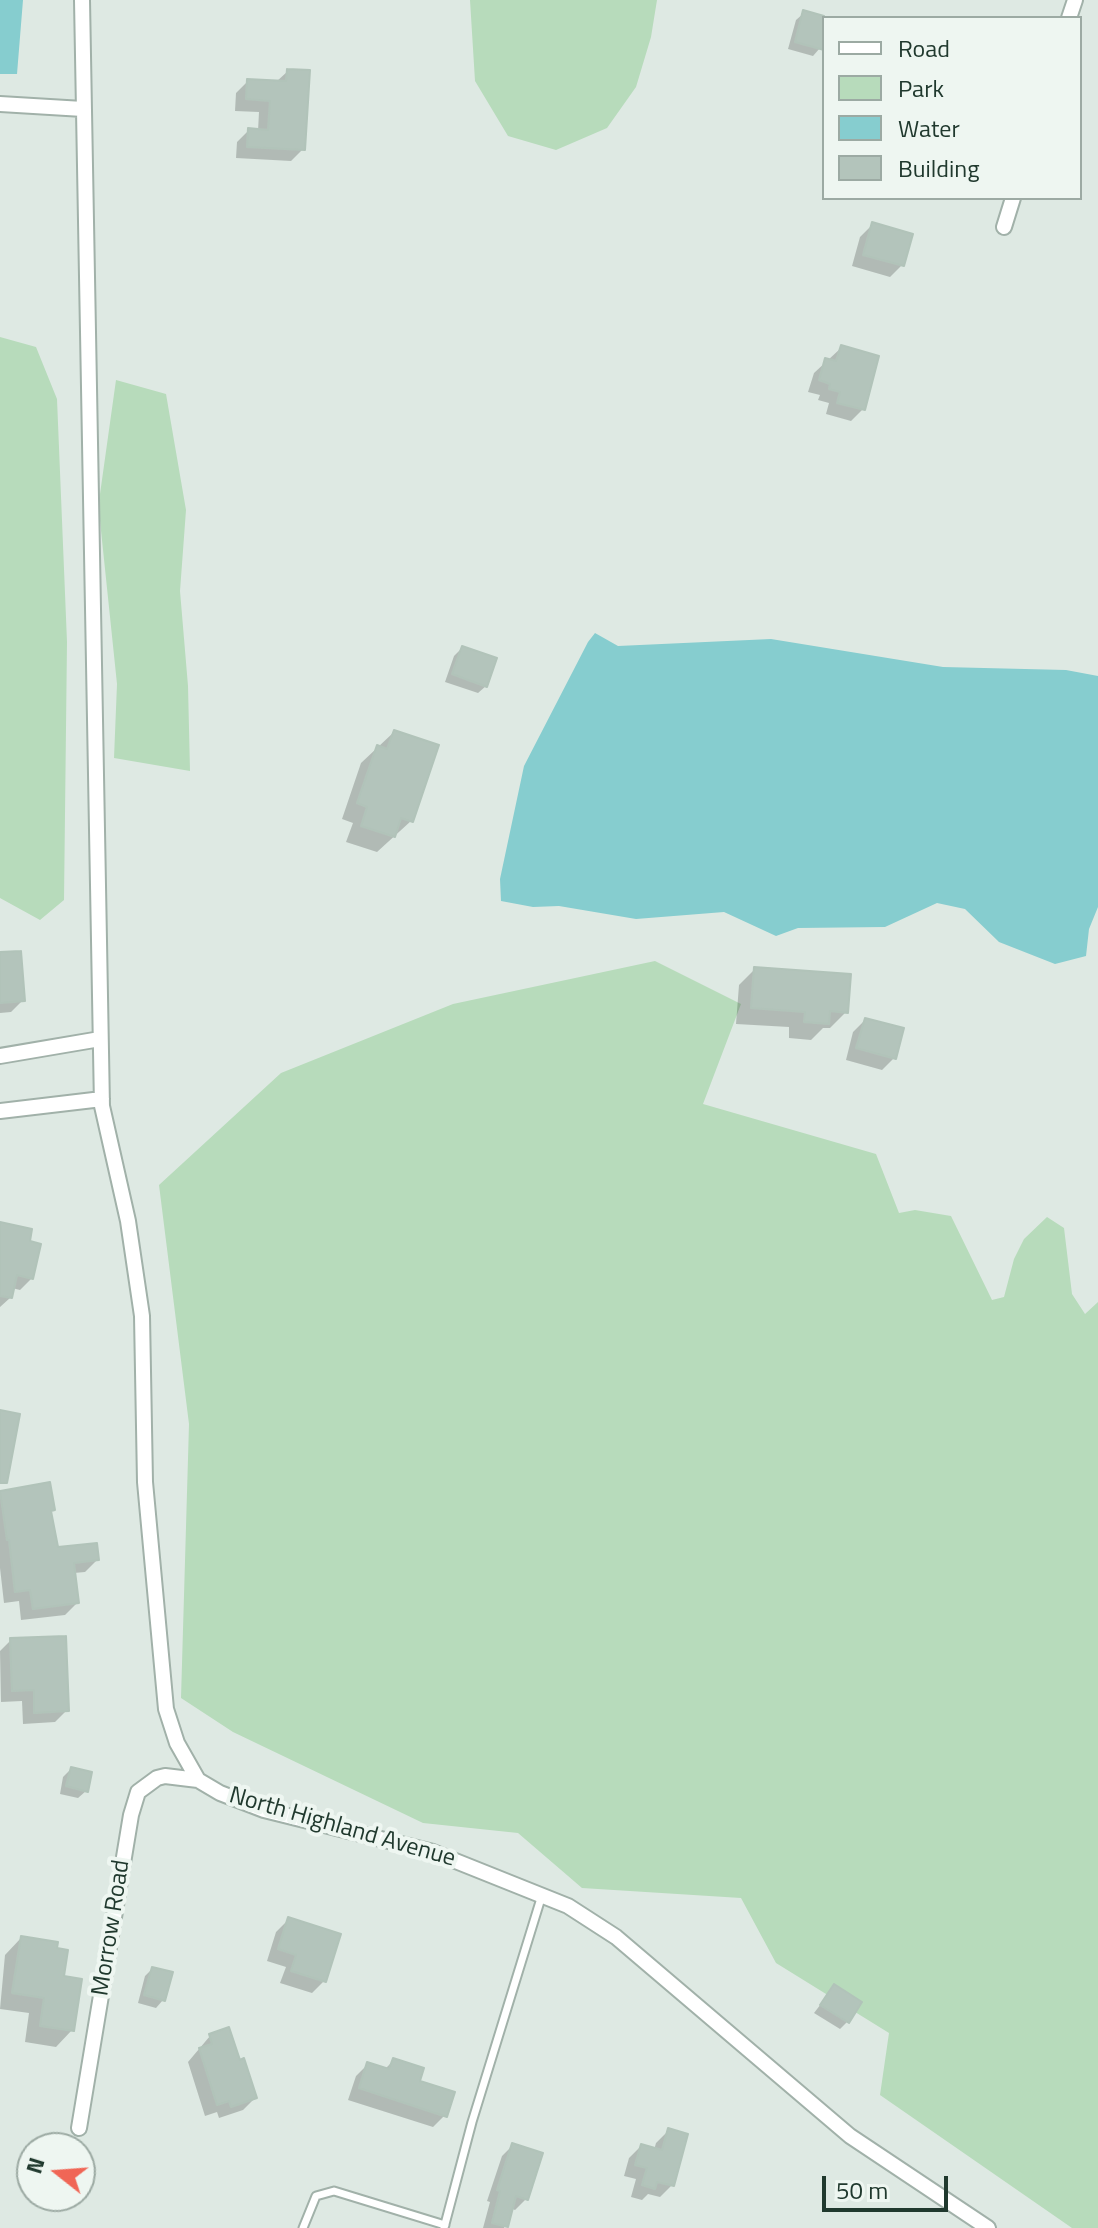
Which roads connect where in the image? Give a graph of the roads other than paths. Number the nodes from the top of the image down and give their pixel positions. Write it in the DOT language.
graph roads {
  1 [pos="82,0"];
  2 [pos="0,104"];
  3 [pos="83,109"];
  4 [pos="1012,200"];
  5 [pos="1004,227"];
  6 [pos="100,1039"];
  7 [pos="0,1056"];
  8 [pos="102,1099"];
  9 [pos="0,1111"];
  10 [pos="198,1780"];
  11 [pos="542,1895"];
  12 [pos="79,2128"];
  13 [pos="445,2226"];
  14 [pos="303,2228"];
  15 [pos="988,2228"];
  1 -- 3 [label="street, North Highland Avenue"];
  2 -- 3 [label="street"];
  3 -- 6 [label="street, North Highland Avenue"];
  4 -- 5 [label="street"];
  6 -- 7 [label="street"];
  6 -- 8 [label="street, North Highland Avenue"];
  8 -- 9 [label="street"];
  8 -- 10 [label="street, North Highland Avenue"];
  10 -- 11 [label="street, North Highland Avenue"];
  10 -- 12 [label="street, Morrow Road"];
  11 -- 13 [label="lane"];
  11 -- 15 [label="street, North Highland Avenue"];
  13 -- 14 [label="lane"];
}
